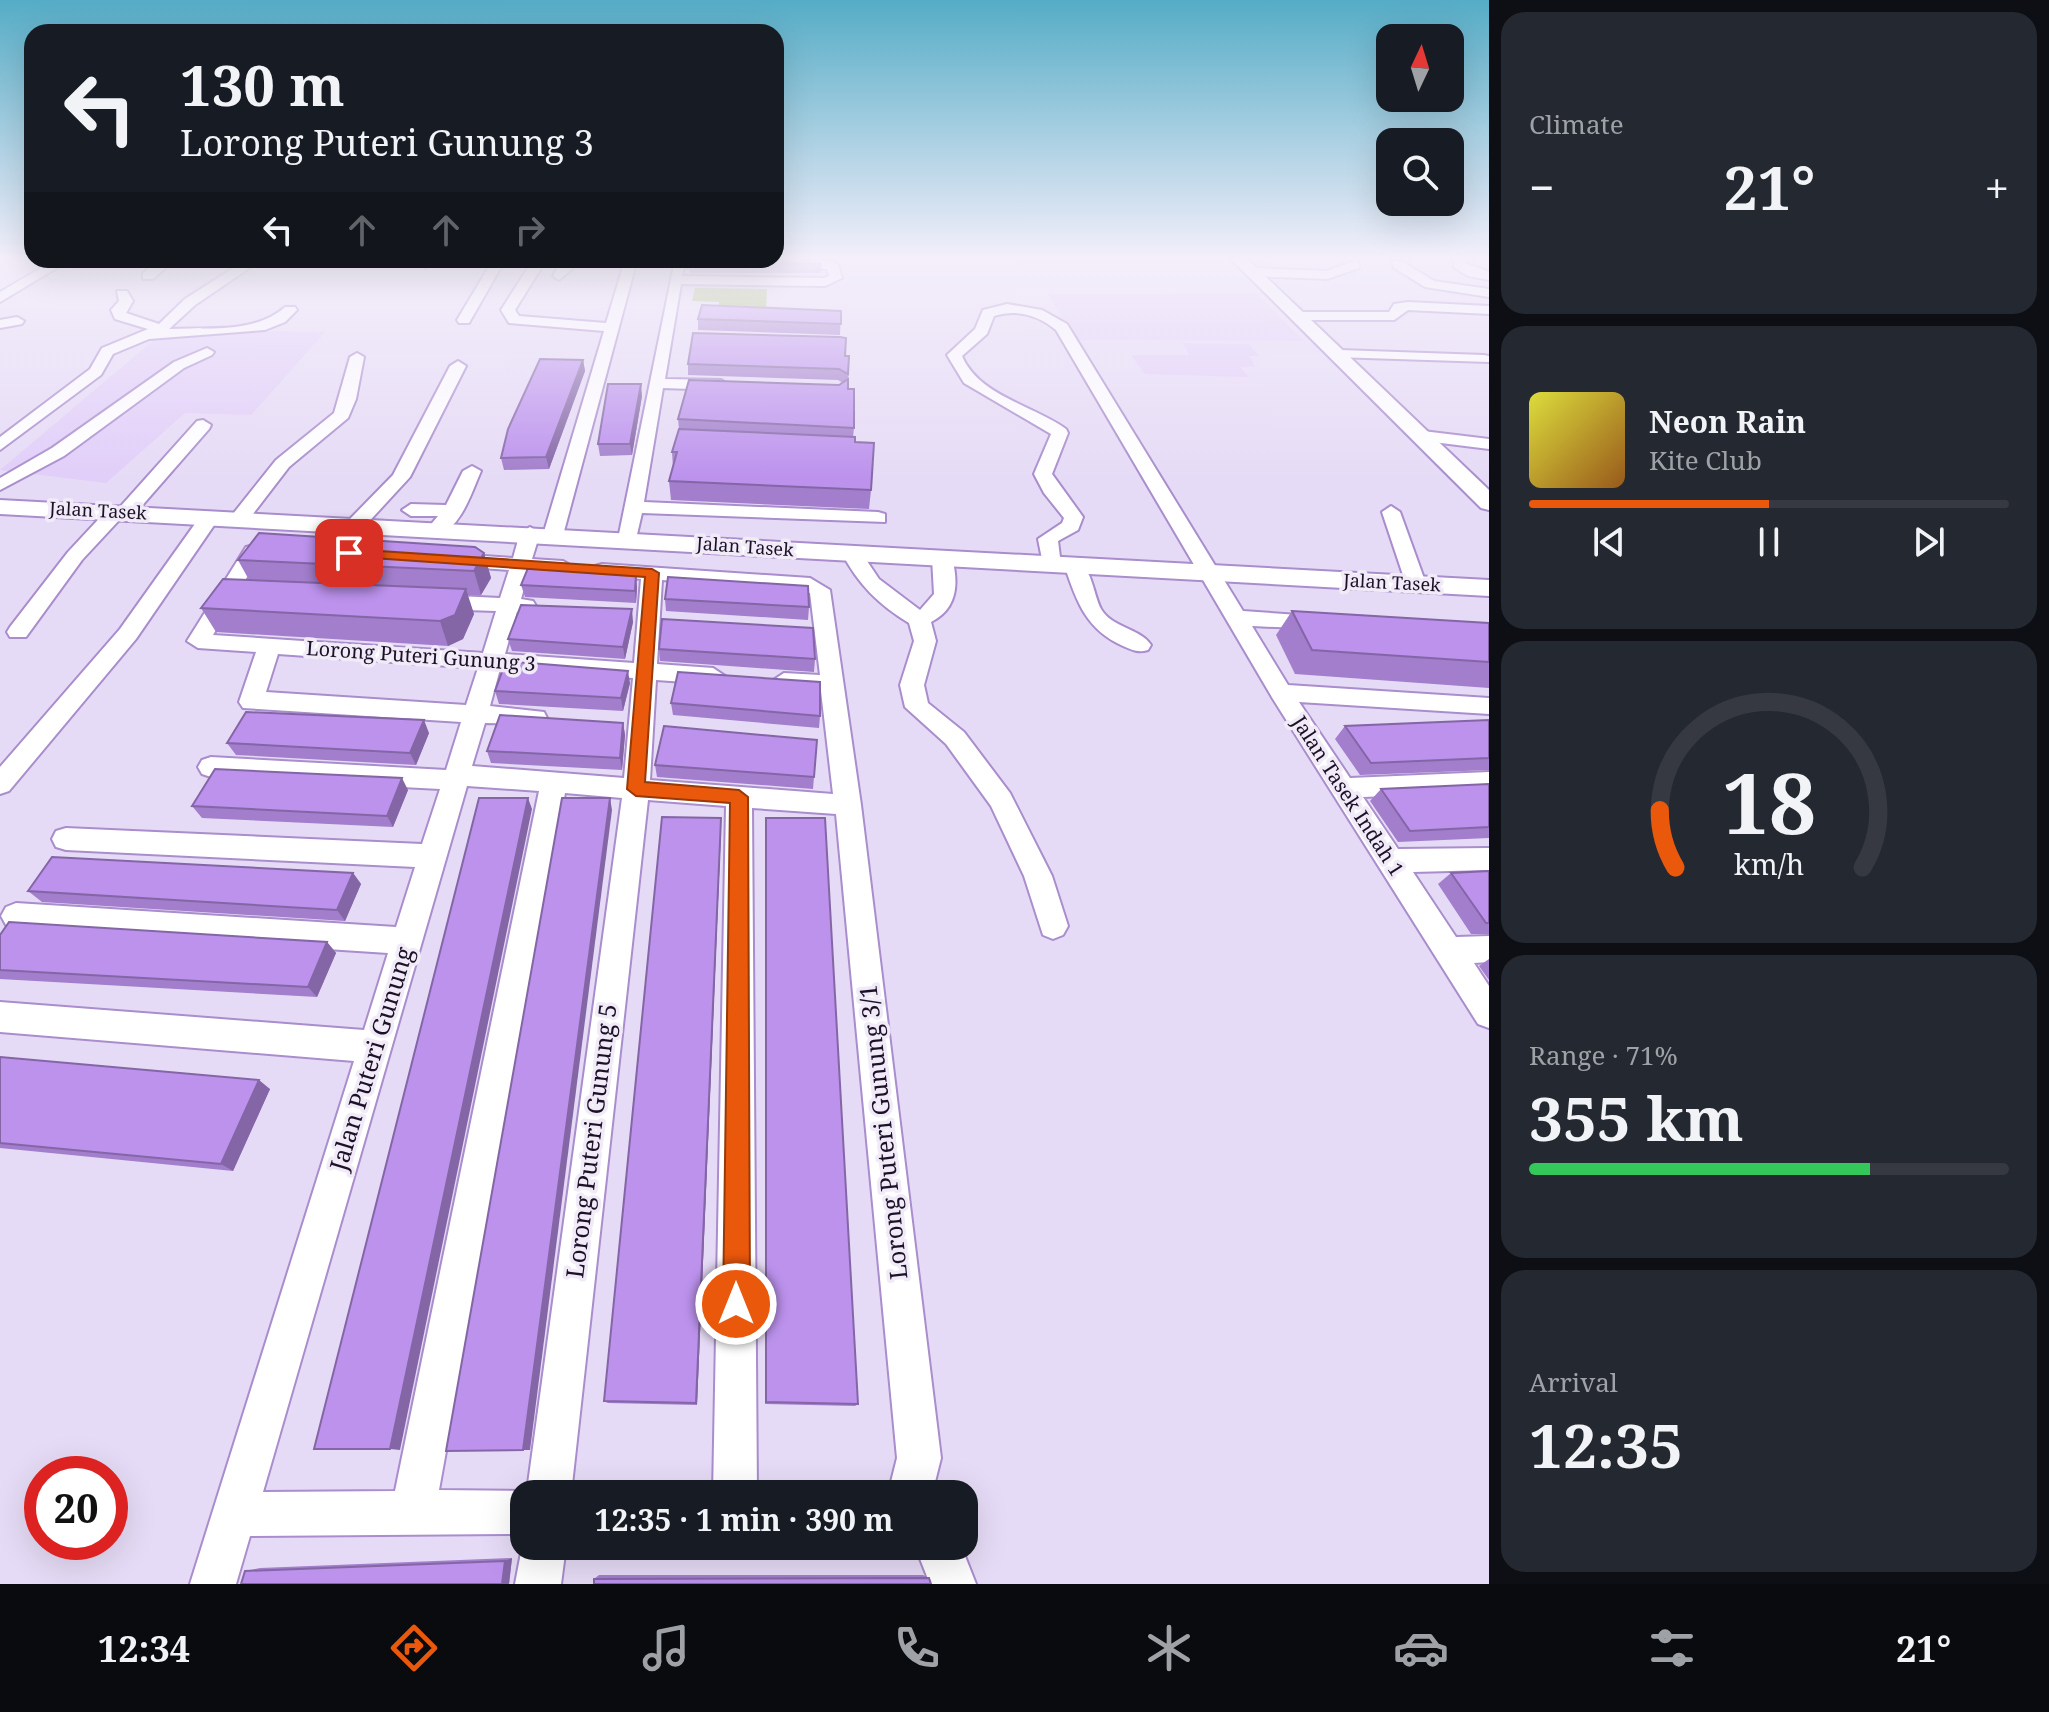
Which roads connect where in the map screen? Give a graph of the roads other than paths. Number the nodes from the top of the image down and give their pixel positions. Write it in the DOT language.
graph roads {
  1 [pos="173,331"];
  2 [pos="613,331"];
  3 [pos="673,331"];
  4 [pos="982,331"];
  5 [pos="1064,331"];
  6 [pos="1314,331"];
  7 [pos="154,332"];
  8 [pos="207,352"];
  9 [pos="1340,354"];
  10 [pos="357,357"];
  11 [pos="1484,359"];
  12 [pos="458,366"];
  13 [pos="656,383"];
  14 [pos="732,385"];
  15 [pos="203,425"];
  16 [pos="1423,436"];
  17 [pos="1489,444"];
  18 [pos="0,445"];
  19 [pos="472,471"];
  20 [pos="0,485"];
  21 [pos="1489,503"];
  22 [pos="0,507"];
  23 [pos="634,507"];
  24 [pos="411,510"];
  25 [pos="121,512"];
  26 [pos="1391,512"];
  27 [pos="209,518"];
  28 [pos="878,518"];
  29 [pos="239,519"];
  30 [pos="445,520"];
  31 [pos="356,524"];
  32 [pos="541,534"];
  33 [pos="628,539"];
  34 [pos="773,548"];
  35 [pos="294,549"];
  36 [pos="852,553"];
  37 [pos="942,558"];
  38 [pos="430,559"];
  39 [pos="521,565"];
  40 [pos="1063,566"];
  41 [pos="652,573"];
  42 [pos="1213,575"];
  43 [pos="768,581"];
  44 [pos="810,584"];
  45 [pos="1416,584"];
  46 [pos="1489,588"];
  47 [pos="227,593"];
  48 [pos="258,594"];
  49 [pos="414,601"];
  50 [pos="524,606"];
  51 [pos="643,615"];
  52 [pos="1236,618"];
  53 [pos="919,619"];
  54 [pos="677,622"];
  55 [pos="1347,624"];
  56 [pos="796,629"];
  57 [pos="825,631"];
  58 [pos="18,632"];
  59 [pos="1140,645"];
  60 [pos="269,646"];
  61 [pos="491,661"];
  62 [pos="645,672"];
  63 [pos="833,684"];
  64 [pos="1281,693"];
  65 [pos="1489,706"];
  66 [pos="476,714"];
  67 [pos="566,719"];
  68 [pos="611,722"];
  69 [pos="641,724"];
  70 [pos="672,727"];
  71 [pos="810,740"];
  72 [pos="840,742"];
  73 [pos="211,767"];
  74 [pos="456,778"];
  75 [pos="1489,782"];
  76 [pos="554,783"];
  77 [pos="0,784"];
  78 [pos="1343,788"];
  79 [pos="636,789"];
  80 [pos="739,797"];
  81 [pos="848,805"];
  82 [pos="66,839"];
  83 [pos="433,856"];
  84 [pos="1489,859"];
  85 [pos="1390,861"];
  86 [pos="16,916"];
  87 [pos="1053,926"];
  88 [pos="407,941"];
  89 [pos="1489,949"];
  90 [pos="1448,951"];
  91 [pos="1489,1013"];
  92 [pos="0,1017"];
  93 [pos="375,1047"];
  94 [pos="914,1476"];
  95 [pos="551,1480"];
  96 [pos="735,1480"];
  97 [pos="510,1512"];
  98 [pos="413,1513"];
  99 [pos="234,1514"];
  100 [pos="541,1560"];
  101 [pos="944,1560"];
  102 [pos="213,1584"];
  103 [pos="538,1584"];
  104 [pos="953,1584"];
  1 -- 7 [label="street"];
  2 -- 32 [label="street, Jalan Puteri Gunung"];
  3 -- 13 [label="street"];
  4 -- 40 [label="street, Jalan Tasek Indah 1"];
  5 -- 42 [label="street, Jalan Tasek Indah 1"];
  6 -- 9 [label="main road"];
  7 -- 18 [label="street"];
  8 -- 20 [label="street"];
  9 -- 11 [label="street"];
  9 -- 16 [label="main road"];
  10 -- 29 [label="street"];
  12 -- 31 [label="street"];
  13 -- 14 [label="street"];
  13 -- 23 [label="street"];
  15 -- 25 [label="street"];
  16 -- 17 [label="street"];
  16 -- 21 [label="main road"];
  19 -- 30 [label="street"];
  22 -- 25 [label="main road, Jalan Tasek"];
  23 -- 28 [label="street"];
  23 -- 33 [label="street"];
  24 -- 30 [label="street"];
  25 -- 27 [label="main road, Jalan Tasek"];
  25 -- 58 [label="street"];
  26 -- 45 [label="street"];
  27 -- 29 [label="main road, Jalan Tasek"];
  27 -- 77 [label="street"];
  29 -- 31 [label="main road, Jalan Tasek"];
  30 -- 31 [label="main road, Jalan Tasek"];
  30 -- 32 [label="main road, Jalan Tasek"];
  32 -- 33 [label="main road, Jalan Tasek"];
  32 -- 39 [label="street, Jalan Puteri Gunung"];
  33 -- 34 [label="main road, Jalan Tasek"];
  34 -- 36 [label="main road, Jalan Tasek"];
  34 -- 43 [label="street"];
  35 -- 47 [label="street"];
  36 -- 37 [label="main road, Jalan Tasek"];
  36 -- 53 [label="street"];
  37 -- 40 [label="main road, Jalan Tasek"];
  37 -- 53 [label="street"];
  38 -- 39 [label="street, Jalan Tasek"];
  39 -- 41 [label="street, Jalan Tasek"];
  39 -- 50 [label="street, Jalan Puteri Gunung"];
  40 -- 42 [label="main road, Jalan Tasek"];
  40 -- 59 [label="street"];
  41 -- 43 [label="street, Jalan Tasek"];
  41 -- 51 [label="street, Lorong Puteri Gunung 5"];
  42 -- 45 [label="main road, Jalan Tasek"];
  42 -- 52 [label="street, Jalan Tasek Indah 1"];
  43 -- 44 [label="street, Jalan Tasek"];
  44 -- 57 [label="street, Lorong Puteri Gunung 3/1"];
  45 -- 46 [label="main road, Jalan Tasek"];
  47 -- 48 [label="street"];
  47 -- 60 [label="street, Lorong Puteri Gunung 3"];
  49 -- 50 [label="street"];
  50 -- 61 [label="street, Jalan Puteri Gunung"];
  51 -- 54 [label="street"];
  51 -- 62 [label="street, Lorong Puteri Gunung 5"];
  52 -- 55 [label="street"];
  52 -- 64 [label="street, Jalan Tasek Indah 1"];
  53 -- 87 [label="street"];
  56 -- 57 [label="street"];
  57 -- 63 [label="street, Lorong Puteri Gunung 3/1"];
  60 -- 61 [label="street, Lorong Puteri Gunung 3"];
  60 -- 66 [label="street"];
  61 -- 62 [label="street, Lorong Puteri Gunung 3"];
  61 -- 66 [label="street, Jalan Puteri Gunung"];
  62 -- 63 [label="street, Lorong Puteri Gunung 3"];
  62 -- 69 [label="street, Lorong Puteri Gunung 5"];
  63 -- 72 [label="street, Lorong Puteri Gunung 3/1"];
  64 -- 65 [label="street"];
  64 -- 78 [label="street, Jalan Tasek Indah 1"];
  66 -- 67 [label="street"];
  66 -- 74 [label="street, Jalan Puteri Gunung"];
  68 -- 69 [label="street"];
  69 -- 70 [label="street"];
  69 -- 79 [label="street, Lorong Puteri Gunung 5"];
  71 -- 72 [label="street"];
  72 -- 81 [label="street, Lorong Puteri Gunung 3/1"];
  73 -- 74 [label="street"];
  74 -- 76 [label="street"];
  74 -- 83 [label="street, Jalan Puteri Gunung"];
  75 -- 78 [label="street"];
  76 -- 79 [label="street"];
  76 -- 98 [label="street"];
  78 -- 85 [label="street, Jalan Tasek Indah 1"];
  79 -- 80 [label="street"];
  79 -- 95 [label="street, Lorong Puteri Gunung 5"];
  80 -- 81 [label="street"];
  80 -- 96 [label="street"];
  81 -- 94 [label="street, Lorong Puteri Gunung 3/1"];
  82 -- 83 [label="street"];
  83 -- 88 [label="street, Jalan Puteri Gunung"];
  84 -- 85 [label="street"];
  85 -- 90 [label="street, Jalan Tasek Indah 1"];
  86 -- 88 [label="street"];
  88 -- 93 [label="street, Jalan Puteri Gunung"];
  89 -- 90 [label="street"];
  90 -- 91 [label="street, Jalan Tasek Indah 1"];
  92 -- 93 [label="street"];
  93 -- 99 [label="street, Jalan Puteri Gunung"];
  97 -- 98 [label="street"];
  98 -- 99 [label="street"];
  99 -- 102 [label="street, Jalan Puteri Gunung"];
  100 -- 103 [label="street"];
  101 -- 104 [label="street"];
}
